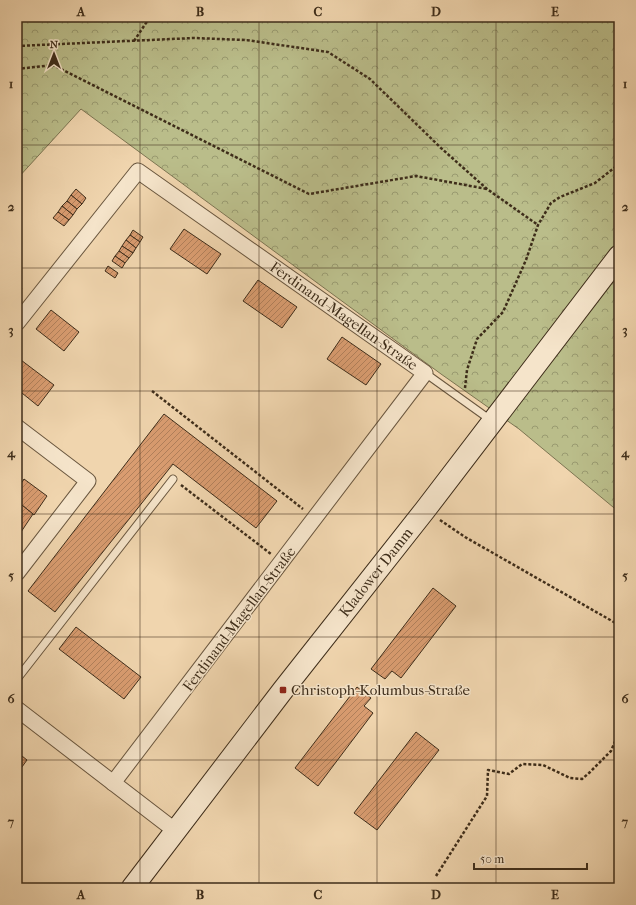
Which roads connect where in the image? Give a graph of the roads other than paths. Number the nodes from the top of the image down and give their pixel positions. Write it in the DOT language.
graph roads {
  1 [pos="619,256"];
  2 [pos="17,323"];
  3 [pos="425,373"];
  4 [pos="492,422"];
  5 [pos="17,427"];
  6 [pos="173,479"];
  7 [pos="17,573"];
  8 [pos="17,679"];
  9 [pos="17,709"];
  10 [pos="113,783"];
  11 [pos="177,832"];
  12 [pos="132,888"];
  1 -- 4 [label="main road, Kladower Damm"];
  2 -- 3 [label="street, Ferdinand-Magellan-Straße"];
  3 -- 4 [label="lane"];
  3 -- 10 [label="street, Ferdinand-Magellan-Straße"];
  4 -- 11 [label="main road, Kladower Damm"];
  5 -- 7 [label="street"];
  6 -- 8 [label="lane"];
  9 -- 10 [label="street"];
  10 -- 11 [label="street"];
  11 -- 12 [label="main road, Kladower Damm"];
}
